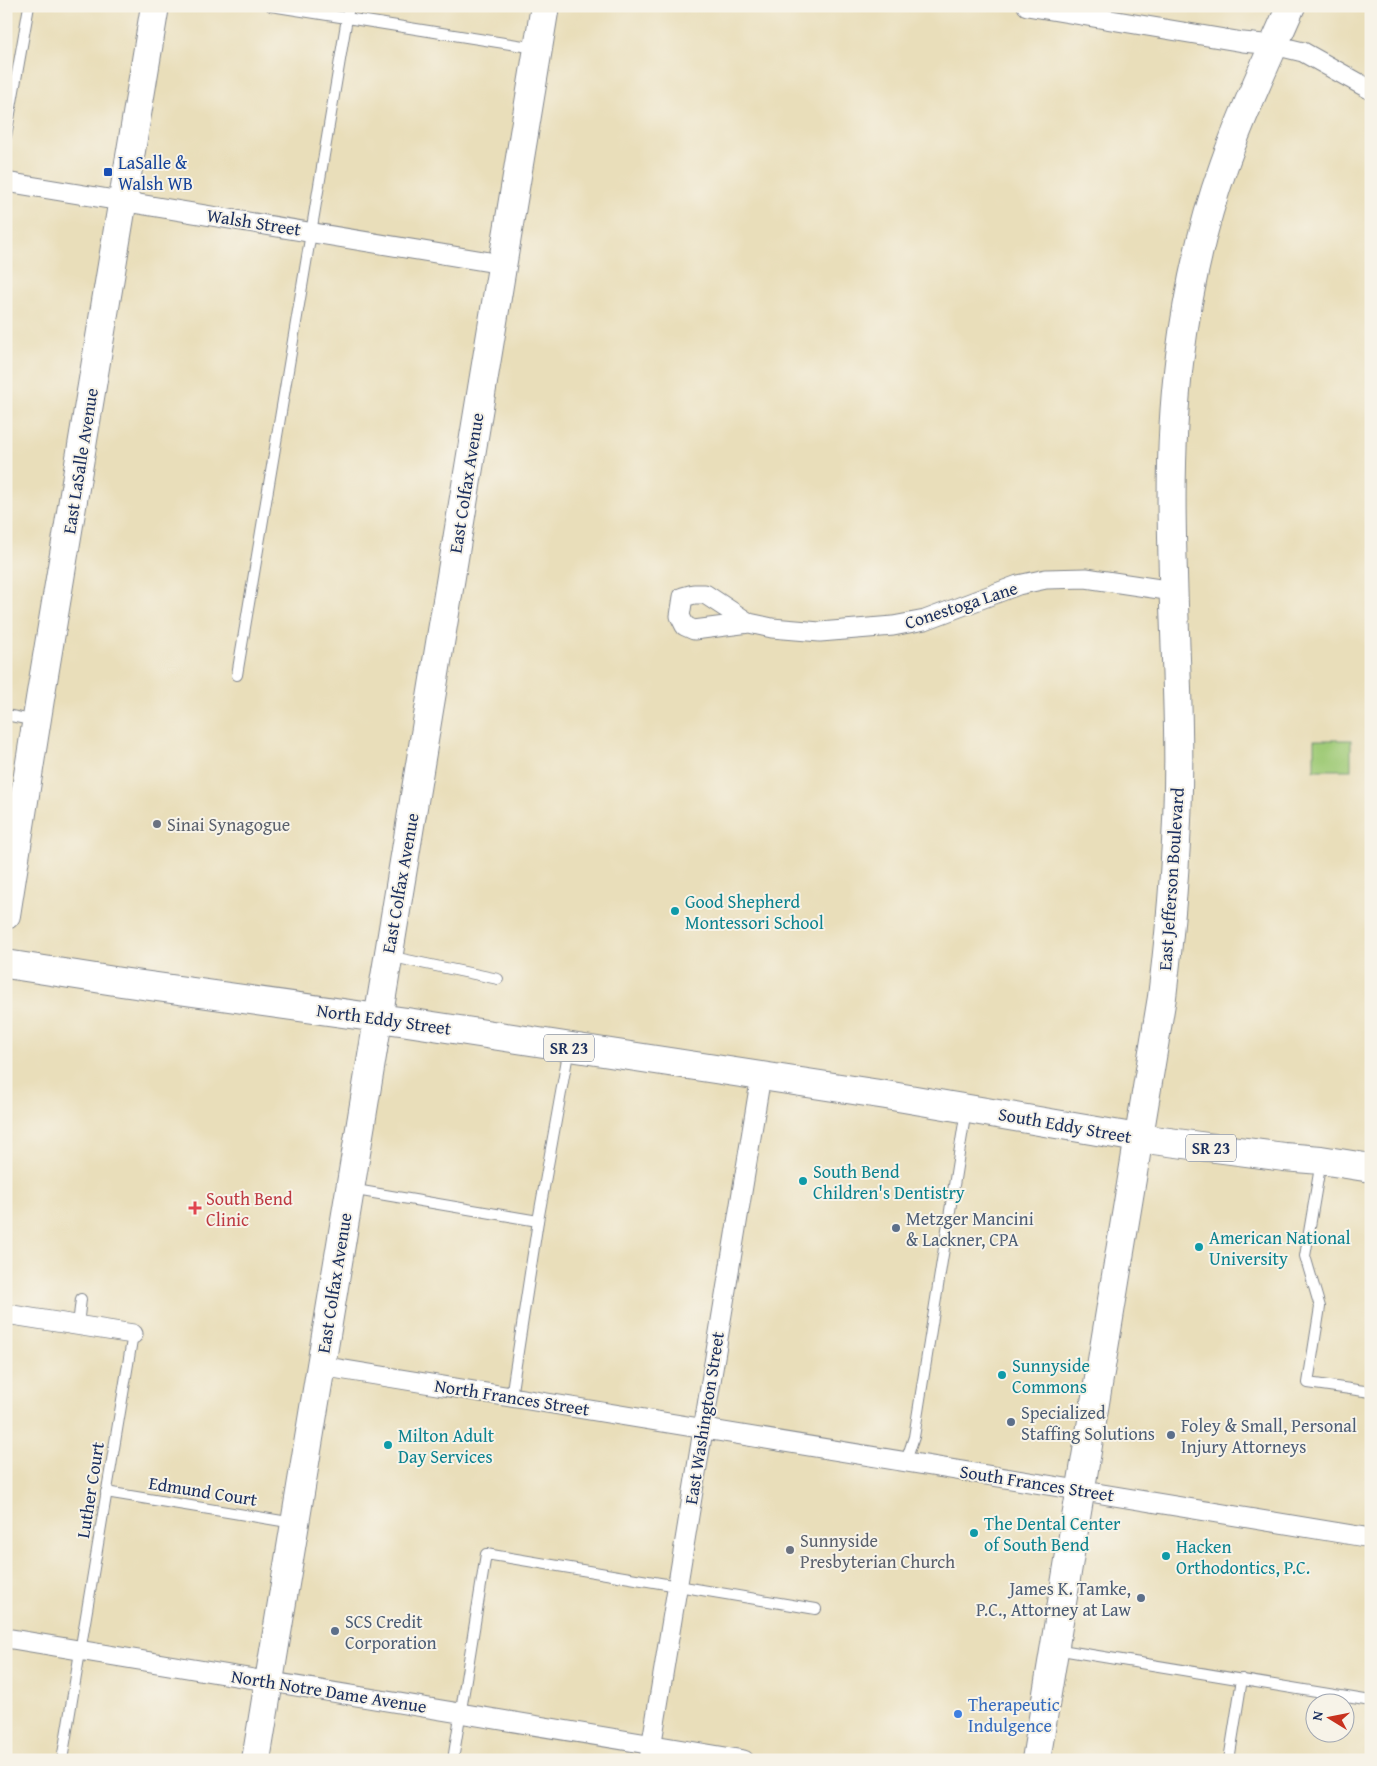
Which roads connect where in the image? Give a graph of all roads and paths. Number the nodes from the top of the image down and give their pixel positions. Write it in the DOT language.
graph roads {
  1 [pos="29,6"];
  2 [pos="155,6"];
  3 [pos="271,6"];
  4 [pos="348,6"];
  5 [pos="545,6"];
  6 [pos="1026,6"];
  7 [pos="1291,6"];
  8 [pos="346,19"];
  9 [pos="1274,45"];
  10 [pos="538,48"];
  11 [pos="1371,90"];
  12 [pos="6,136"];
  13 [pos="6,182"];
  14 [pos="123,202"];
  15 [pos="310,231"];
  16 [pos="502,264"];
  17 [pos="1173,591"];
  18 [pos="749,623"];
  19 [pos="237,675"];
  20 [pos="6,715"];
  21 [pos="37,721"];
  22 [pos="6,915"];
  23 [pos="387,956"];
  24 [pos="6,964"];
  25 [pos="498,979"];
  26 [pos="377,1017"];
  27 [pos="569,1048"];
  28 [pos="761,1076"];
  29 [pos="967,1108"];
  30 [pos="1138,1138"];
  31 [pos="1321,1160"];
  32 [pos="1371,1168"];
  33 [pos="349,1189"];
  34 [pos="538,1221"];
  35 [pos="81,1299"];
  36 [pos="6,1314"];
  37 [pos="78,1325"];
  38 [pos="132,1334"];
  39 [pos="321,1366"];
  40 [pos="1371,1392"];
  41 [pos="511,1397"];
  42 [pos="702,1427"];
  43 [pos="906,1461"];
  44 [pos="1080,1490"];
  45 [pos="106,1492"];
  46 [pos="295,1523"];
  47 [pos="1371,1538"];
  48 [pos="677,1585"];
  49 [pos="816,1609"];
  50 [pos="6,1638"];
  51 [pos="1054,1649"];
  52 [pos="81,1650"];
  53 [pos="1242,1679"];
  54 [pos="269,1681"];
  55 [pos="1371,1701"];
  56 [pos="461,1712"];
  57 [pos="650,1752"];
  58 [pos="62,1760"];
  59 [pos="256,1760"];
  60 [pos="453,1760"];
  61 [pos="744,1760"];
  62 [pos="1036,1760"];
  63 [pos="1229,1760"];
  1 -- 12 [label="lane"];
  2 -- 14 [label="main road, East LaSalle Avenue"];
  3 -- 8 [label="lane"];
  4 -- 8 [label="lane"];
  5 -- 10 [label="main road, East Colfax Avenue"];
  6 -- 9 [label="street"];
  7 -- 9 [label="main road, East Jefferson Boulevard"];
  8 -- 10 [label="lane"];
  8 -- 15 [label="lane"];
  9 -- 11 [label="street"];
  9 -- 17 [label="main road, East Jefferson Boulevard"];
  10 -- 16 [label="main road, East Colfax Avenue"];
  13 -- 14 [label="street, Walsh Street"];
  14 -- 15 [label="street, Walsh Street"];
  14 -- 21 [label="main road, East LaSalle Avenue"];
  15 -- 16 [label="street, Walsh Street"];
  15 -- 19 [label="lane"];
  16 -- 23 [label="main road, East Colfax Avenue"];
  17 -- 18 [label="street, Conestoga Lane"];
  17 -- 30 [label="main road, East Jefferson Boulevard"];
  20 -- 21 [label="lane"];
  21 -- 22 [label="main road, East LaSalle Avenue"];
  23 -- 25 [label="lane"];
  23 -- 26 [label="main road, East Colfax Avenue"];
  24 -- 26 [label="main road, North Eddy Street / SR 23"];
  26 -- 27 [label="main road, North Eddy Street / SR 23"];
  26 -- 33 [label="main road, East Colfax Avenue"];
  27 -- 28 [label="main road, North Eddy Street / SR 23"];
  27 -- 34 [label="lane"];
  28 -- 29 [label="main road, South Eddy Street / SR 23"];
  28 -- 42 [label="street, East Washington Street"];
  29 -- 30 [label="main road, South Eddy Street / SR 23"];
  29 -- 43 [label="lane"];
  30 -- 31 [label="main road, South Eddy Street / SR 23"];
  30 -- 44 [label="main road, East Jefferson Boulevard"];
  31 -- 32 [label="main road, South Eddy Street / SR 23"];
  31 -- 40 [label="lane"];
  33 -- 34 [label="lane"];
  33 -- 39 [label="main road, East Colfax Avenue"];
  34 -- 41 [label="lane"];
  35 -- 37 [label="lane"];
  36 -- 37 [label="street"];
  37 -- 38 [label="street"];
  38 -- 45 [label="lane, Luther Court"];
  39 -- 41 [label="street, North Frances Street"];
  39 -- 46 [label="main road, East Colfax Avenue"];
  41 -- 42 [label="street, North Frances Street"];
  42 -- 43 [label="street, South Frances Street"];
  42 -- 48 [label="street, East Washington Street"];
  43 -- 44 [label="street, South Frances Street"];
  44 -- 47 [label="street, South Frances Street"];
  44 -- 51 [label="main road, East Jefferson Boulevard"];
  45 -- 46 [label="lane, Edmund Court"];
  45 -- 52 [label="lane, Luther Court"];
  46 -- 54 [label="main road, East Colfax Avenue"];
  48 -- 49 [label="lane"];
  48 -- 56 [label="lane"];
  48 -- 57 [label="street, East Washington Street"];
  50 -- 52 [label="street, North Notre Dame Avenue"];
  51 -- 53 [label="lane"];
  51 -- 62 [label="main road, East Jefferson Boulevard"];
  52 -- 54 [label="street, North Notre Dame Avenue"];
  52 -- 58 [label="lane, Luther Court"];
  53 -- 55 [label="lane"];
  53 -- 63 [label="lane"];
  54 -- 56 [label="street, North Notre Dame Avenue"];
  54 -- 59 [label="main road, East Colfax Avenue"];
  56 -- 57 [label="street, North Notre Dame Avenue"];
  56 -- 60 [label="lane"];
  57 -- 61 [label="street, North Notre Dame Avenue"];
}
